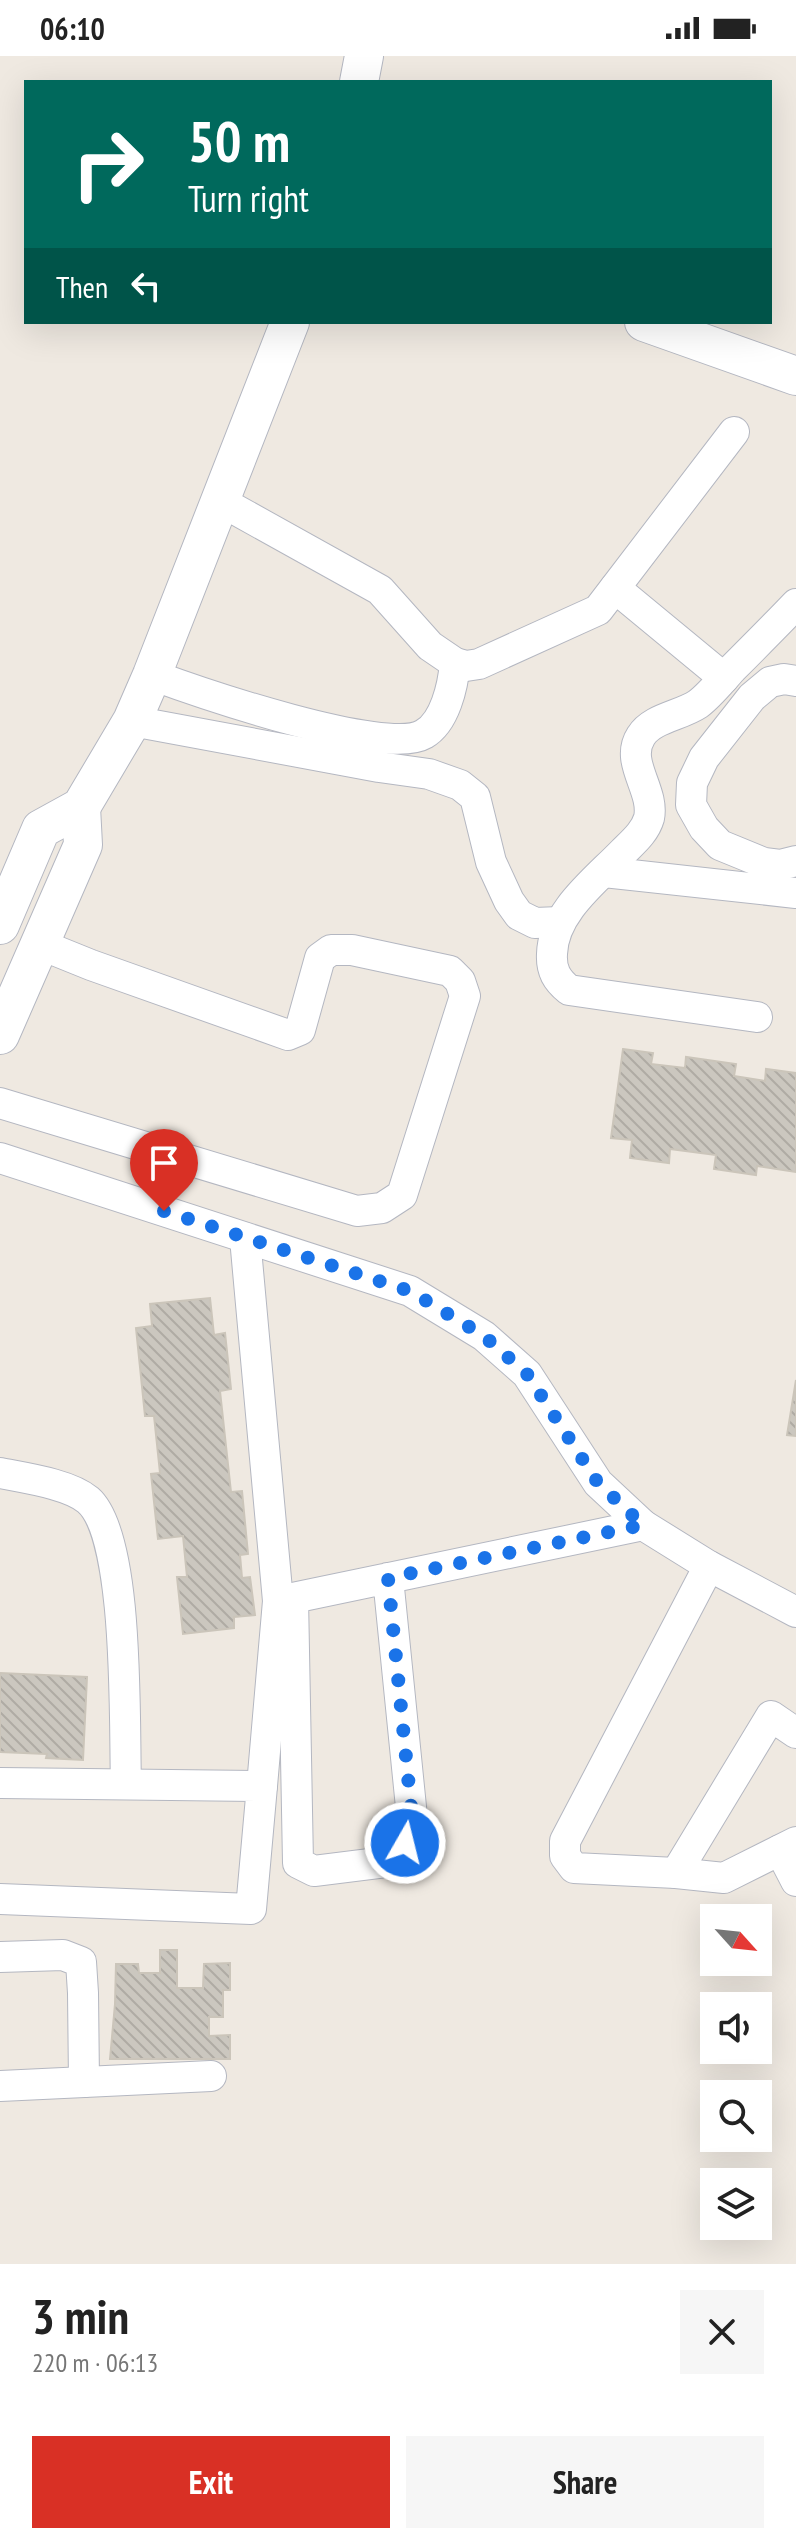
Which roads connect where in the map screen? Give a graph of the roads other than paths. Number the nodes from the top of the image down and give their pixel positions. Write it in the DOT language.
graph roads {
  1 [pos="364,56"];
  2 [pos="359,80"];
  3 [pos="289,324"];
  4 [pos="650,324"];
  5 [pos="796,376"];
  6 [pos="734,432"];
  7 [pos="220,501"];
  8 [pos="615,588"];
  9 [pos="796,604"];
  10 [pos="455,663"];
  11 [pos="152,675"];
  12 [pos="724,678"];
  13 [pos="796,681"];
  14 [pos="132,721"];
  15 [pos="81,807"];
  16 [pos="796,861"];
  17 [pos="604,872"];
  18 [pos="796,893"];
  19 [pos="560,922"];
  20 [pos="0,925"];
  21 [pos="39,944"];
  22 [pos="757,1017"];
  23 [pos="0,1035"];
  24 [pos="0,1103"];
  25 [pos="0,1158"];
  26 [pos="245,1238"];
  27 [pos="0,1473"];
  28 [pos="643,1525"];
  29 [pos="709,1566"];
  30 [pos="388,1578"];
  31 [pos="796,1612"];
  32 [pos="796,1733"];
  33 [pos="0,1783"];
  34 [pos="126,1784"];
  35 [pos="262,1786"];
  36 [pos="788,1846"];
  37 [pos="676,1873"];
  38 [pos="796,1881"];
  39 [pos="0,1899"];
  40 [pos="0,1957"];
  41 [pos="211,2076"];
  42 [pos="84,2082"];
  43 [pos="0,2086"];
  1 -- 2 [label="street"];
  3 -- 7 [label="street"];
  4 -- 5 [label="street"];
  6 -- 8 [label="street"];
  7 -- 10 [label="street"];
  7 -- 11 [label="street"];
  8 -- 10 [label="street"];
  8 -- 12 [label="street"];
  9 -- 12 [label="street"];
  10 -- 11 [label="street"];
  11 -- 14 [label="street"];
  12 -- 17 [label="street"];
  13 -- 16 [label="street"];
  14 -- 15 [label="street"];
  14 -- 19 [label="street"];
  15 -- 20 [label="street"];
  15 -- 21 [label="street"];
  17 -- 18 [label="street"];
  17 -- 19 [label="street"];
  19 -- 22 [label="street"];
  21 -- 23 [label="street"];
  21 -- 24 [label="street"];
  25 -- 26 [label="street"];
  26 -- 28 [label="street"];
  26 -- 35 [label="street"];
  27 -- 34 [label="street"];
  28 -- 29 [label="street"];
  28 -- 30 [label="street"];
  29 -- 31 [label="street"];
  29 -- 37 [label="street"];
  30 -- 30 [label="street"];
  32 -- 37 [label="street"];
  33 -- 34 [label="street"];
  34 -- 35 [label="street"];
  35 -- 39 [label="street"];
  36 -- 37 [label="street"];
  36 -- 38 [label="street"];
  40 -- 42 [label="street"];
  41 -- 42 [label="street"];
  42 -- 43 [label="street"];
}
